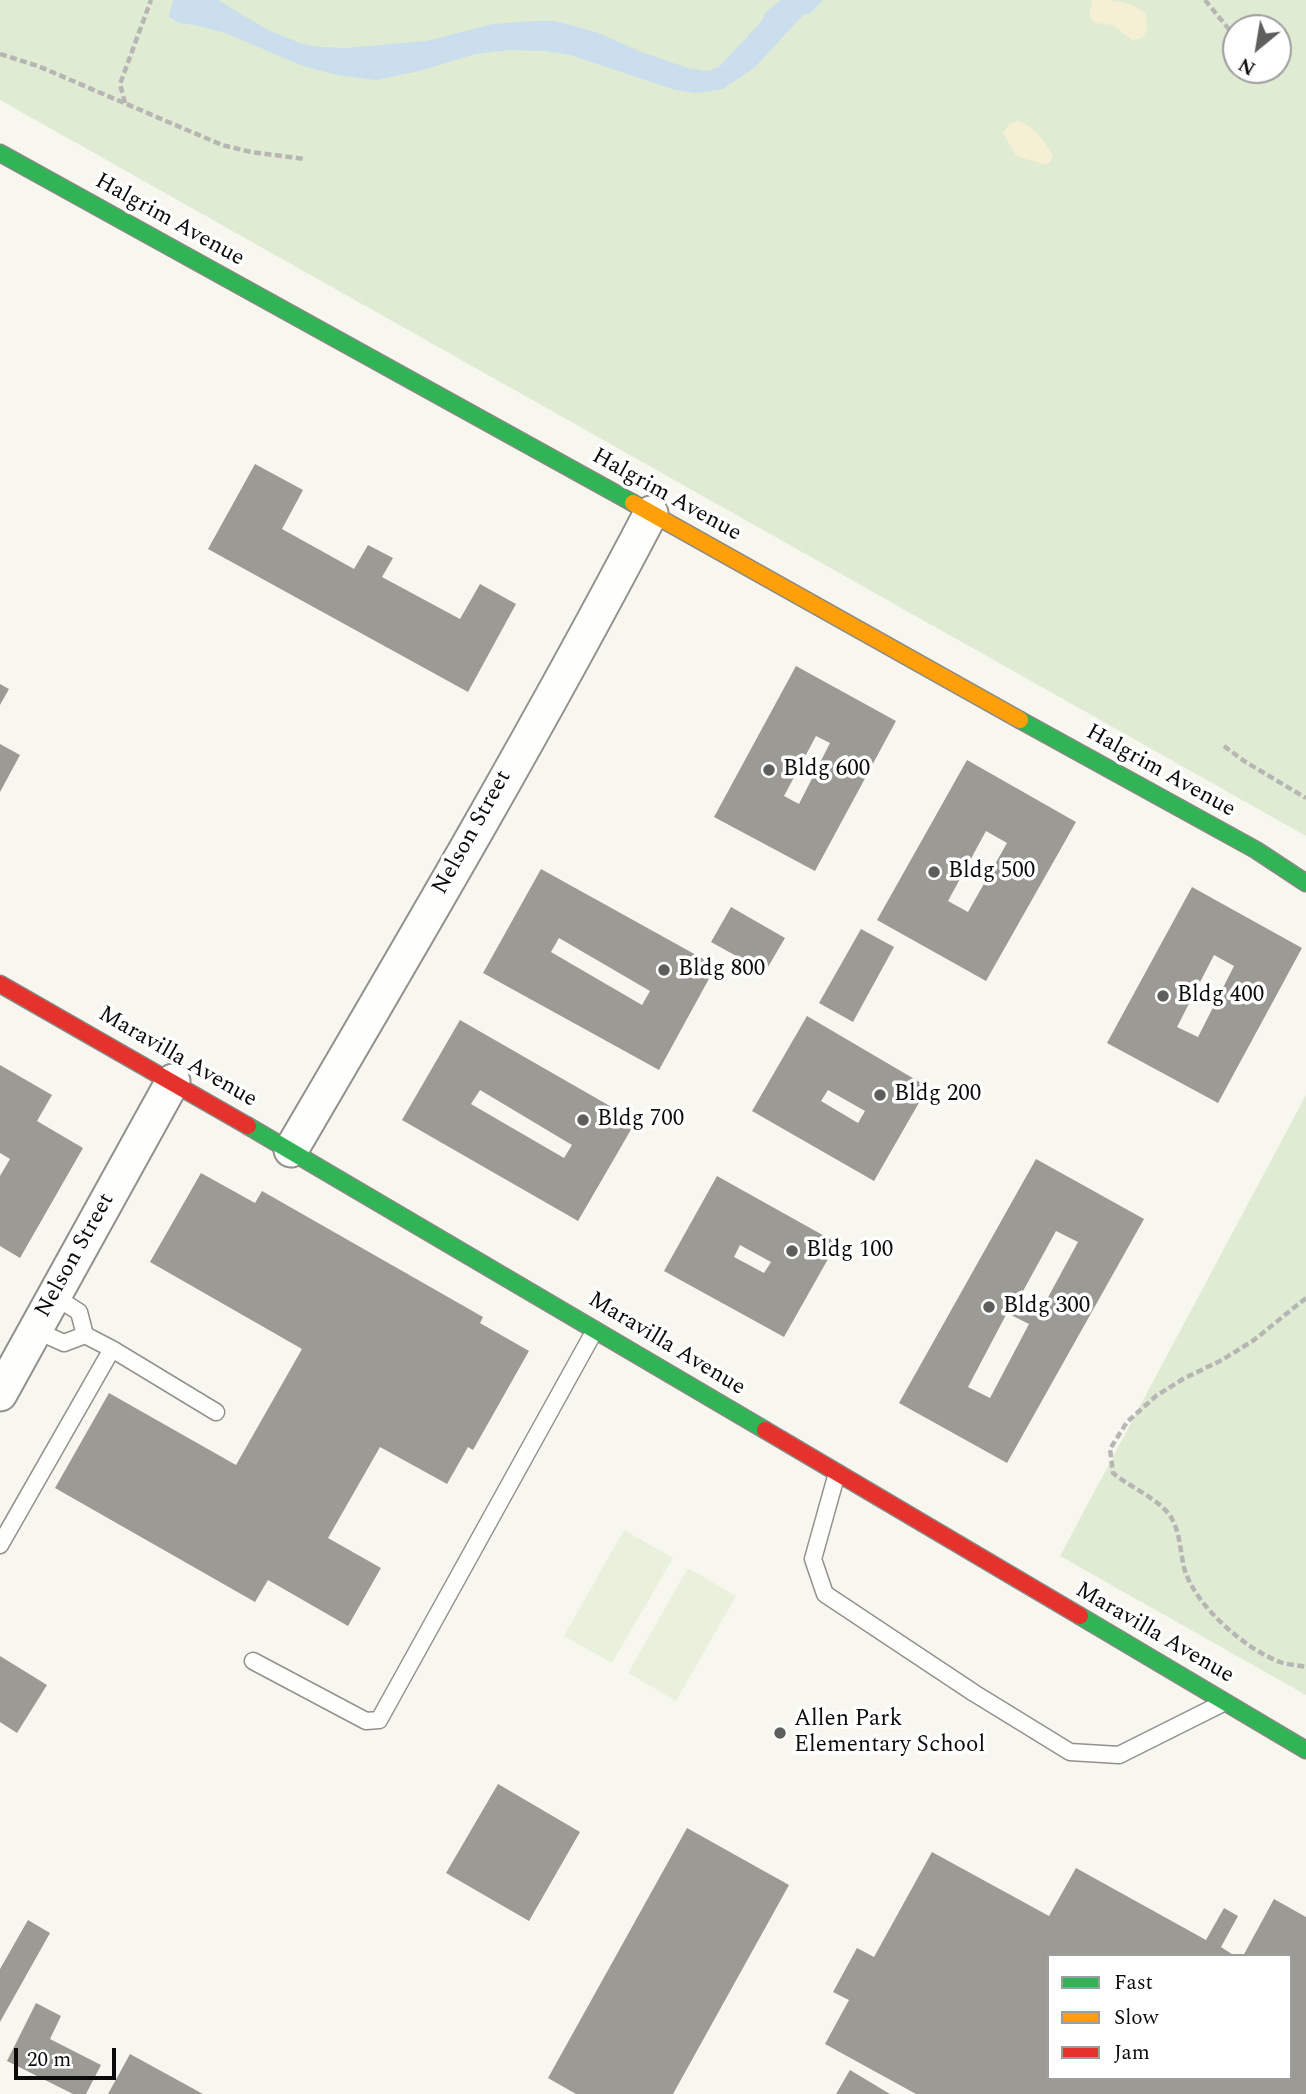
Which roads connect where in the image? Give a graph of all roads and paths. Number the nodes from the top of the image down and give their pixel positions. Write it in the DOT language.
graph roads {
  1 [pos="151,0"];
  2 [pos="1205,0"];
  3 [pos="1222,21"];
  4 [pos="0,54"];
  5 [pos="125,104"];
  6 [pos="0,153"];
  7 [pos="304,159"];
  8 [pos="651,513"];
  9 [pos="1224,746"];
  10 [pos="1306,798"];
  11 [pos="1306,883"];
  12 [pos="0,984"];
  13 [pos="173,1081"];
  14 [pos="291,1150"];
  15 [pos="54,1296"];
  16 [pos="1306,1298"];
  17 [pos="35,1330"];
  18 [pos="595,1330"];
  19 [pos="85,1335"];
  20 [pos="112,1349"];
  21 [pos="0,1394"];
  22 [pos="216,1412"];
  23 [pos="837,1473"];
  24 [pos="0,1545"];
  25 [pos="253,1661"];
  26 [pos="1306,1667"];
  27 [pos="1225,1702"];
  28 [pos="1306,1750"];
  1 -- 5 [label="path"];
  2 -- 3 [label="path"];
  4 -- 5 [label="path"];
  5 -- 7 [label="path"];
  6 -- 8 [label="street, Halgrim Avenue"];
  8 -- 11 [label="street, Halgrim Avenue"];
  8 -- 14 [label="street, Nelson Street"];
  9 -- 10 [label="path"];
  12 -- 13 [label="street, Maravilla Avenue"];
  13 -- 14 [label="street, Maravilla Avenue"];
  13 -- 15 [label="street, Nelson Street"];
  14 -- 18 [label="street, Maravilla Avenue"];
  15 -- 17 [label="street, Nelson Street"];
  15 -- 19 [label="lane"];
  16 -- 26 [label="path"];
  17 -- 19 [label="lane"];
  17 -- 21 [label="street, Nelson Street"];
  18 -- 23 [label="street, Maravilla Avenue"];
  18 -- 25 [label="lane"];
  19 -- 20 [label="lane"];
  20 -- 22 [label="lane"];
  20 -- 24 [label="lane"];
  23 -- 27 [label="street, Maravilla Avenue"];
  23 -- 27 [label="lane"];
  27 -- 28 [label="street, Maravilla Avenue"];
}
